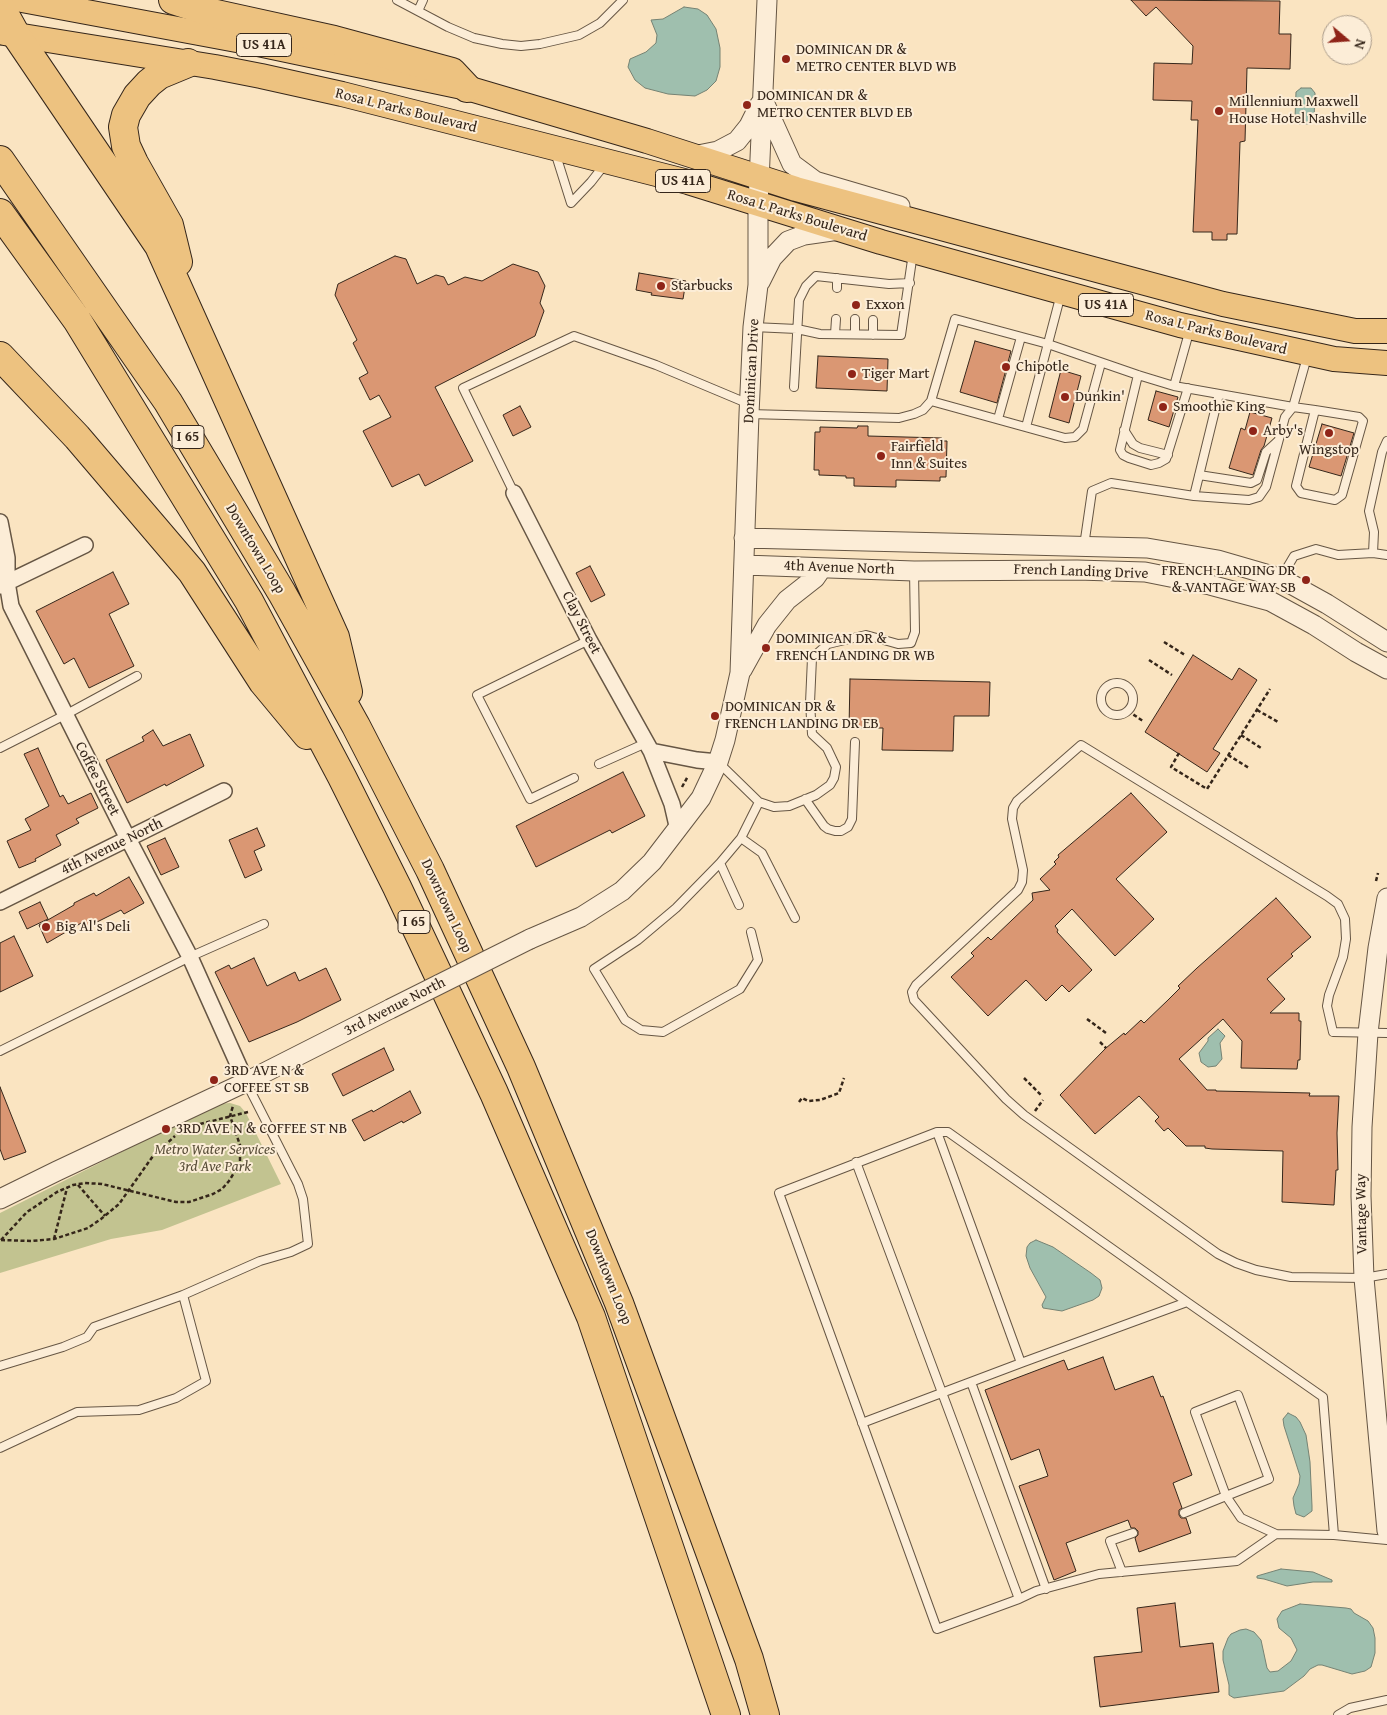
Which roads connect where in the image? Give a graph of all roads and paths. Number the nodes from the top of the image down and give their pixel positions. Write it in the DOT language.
graph roads {
  1 [pos="22,0"];
  2 [pos="173,0"];
  3 [pos="396,0"];
  4 [pos="423,0"];
  5 [pos="623,0"];
  6 [pos="767,0"];
  7 [pos="0,6"];
  8 [pos="418,11"];
  9 [pos="8,34"];
  10 [pos="188,63"];
  11 [pos="467,88"];
  12 [pos="763,99"];
  13 [pos="554,149"];
  14 [pos="692,156"];
  15 [pos="0,160"];
  16 [pos="606,162"];
  17 [pos="759,178"];
  18 [pos="758,204"];
  19 [pos="0,213"];
  20 [pos="915,221"];
  21 [pos="843,230"];
  22 [pos="913,252"];
  23 [pos="837,278"];
  24 [pos="857,280"];
  25 [pos="875,282"];
  26 [pos="910,283"];
  27 [pos="758,285"];
  28 [pos="837,288"];
  29 [pos="856,290"];
  30 [pos="875,291"];
  31 [pos="1062,293"];
  32 [pos="1228,305"];
  33 [pos="190,315"];
  34 [pos="836,319"];
  35 [pos="855,320"];
  36 [pos="873,320"];
  37 [pos="753,327"];
  38 [pos="1190,328"];
  39 [pos="797,329"];
  40 [pos="1387,331"];
  41 [pos="835,334"];
  42 [pos="855,334"];
  43 [pos="873,335"];
  44 [pos="1021,337"];
  45 [pos="1048,344"];
  46 [pos="1308,355"];
  47 [pos="0,356"];
  48 [pos="1101,362"];
  49 [pos="1387,363"];
  50 [pos="1138,375"];
  51 [pos="1174,386"];
  52 [pos="794,387"];
  53 [pos="1188,388"];
  54 [pos="1219,394"];
  55 [pos="931,401"];
  56 [pos="1293,407"];
  57 [pos="749,409"];
  58 [pos="1315,410"];
  59 [pos="998,419"];
  60 [pos="1026,427"];
  61 [pos="1124,430"];
  62 [pos="1278,441"];
  63 [pos="1387,442"];
  64 [pos="1168,455"];
  65 [pos="1199,475"];
  66 [pos="514,493"];
  67 [pos="1194,496"];
  68 [pos="0,522"];
  69 [pos="744,538"];
  70 [pos="913,542"];
  71 [pos="933,543"];
  72 [pos="85,545"];
  73 [pos="1084,546"];
  74 [pos="1373,553"];
  75 [pos="1387,555"];
  76 [pos="744,565"];
  77 [pos="822,568"];
  78 [pos="914,571"];
  79 [pos="933,571"];
  80 [pos="1280,578"];
  81 [pos="4,584"];
  82 [pos="1270,601"];
  83 [pos="589,640"];
  84 [pos="1164,642"];
  85 [pos="1387,642"];
  86 [pos="1185,655"];
  87 [pos="1149,660"];
  88 [pos="1387,669"];
  89 [pos="740,673"];
  90 [pos="1172,675"];
  91 [pos="137,676"];
  92 [pos="1270,689"];
  93 [pos="1257,710"];
  94 [pos="1128,711"];
  95 [pos="65,716"];
  96 [pos="1144,721"];
  97 [pos="1278,722"];
  98 [pos="356,726"];
  99 [pos="1241,735"];
  100 [pos="725,740"];
  101 [pos="855,742"];
  102 [pos="649,747"];
  103 [pos="0,748"];
  104 [pos="1262,748"];
  105 [pos="1179,753"];
  106 [pos="1228,755"];
  107 [pos="718,762"];
  108 [pos="599,764"];
  109 [pos="1249,768"];
  110 [pos="1188,771"];
  111 [pos="1185,776"];
  112 [pos="342,777"];
  113 [pos="574,778"];
  114 [pos="224,791"];
  115 [pos="805,799"];
  116 [pos="759,802"];
  117 [pos="678,830"];
  118 [pos="741,838"];
  119 [pos="128,840"];
  120 [pos="720,863"];
  121 [pos="1378,873"];
  122 [pos="1376,881"];
  123 [pos="1387,898"];
  124 [pos="0,902"];
  125 [pos="739,905"];
  126 [pos="795,918"];
  127 [pos="264,924"];
  128 [pos="751,932"];
  129 [pos="190,957"];
  130 [pos="1087,1019"];
  131 [pos="1368,1032"];
  132 [pos="1106,1033"];
  133 [pos="1387,1033"];
  134 [pos="1100,1042"];
  135 [pos="1106,1048"];
  136 [pos="0,1051"];
  137 [pos="844,1078"];
  138 [pos="1024,1078"];
  139 [pos="246,1082"];
  140 [pos="1042,1096"];
  141 [pos="799,1102"];
  142 [pos="258,1107"];
  143 [pos="230,1116"];
  144 [pos="195,1126"];
  145 [pos="182,1132"];
  146 [pos="937,1132"];
  147 [pos="856,1162"];
  148 [pos="78,1184"];
  149 [pos="68,1188"];
  150 [pos="128,1191"];
  151 [pos="0,1200"];
  152 [pos="104,1216"];
  153 [pos="54,1239"];
  154 [pos="0,1240"];
  155 [pos="1387,1274"];
  156 [pos="1364,1278"];
  157 [pos="183,1295"];
  158 [pos="1187,1302"];
  159 [pos="1021,1363"];
  160 [pos="0,1366"];
  161 [pos="971,1382"];
  162 [pos="942,1393"];
  163 [pos="862,1423"];
  164 [pos="0,1448"];
  165 [pos="1226,1496"];
  166 [pos="1184,1513"];
  167 [pos="1387,1531"];
  168 [pos="1133,1533"];
  169 [pos="1276,1534"];
  170 [pos="1334,1535"];
  171 [pos="1387,1540"];
  172 [pos="1122,1572"];
  173 [pos="1046,1589"];
  174 [pos="1019,1600"];
  175 [pos="1387,1700"];
  176 [pos="726,1715"];
  177 [pos="765,1715"];
  178 [pos="1338,1715"];
  1 -- 11 [label="main road, Rosa L Parks Boulevard / US 41A"];
  2 -- 11 [label="highway"];
  3 -- 8 [label="lane"];
  4 -- 8 [label="lane"];
  5 -- 8 [label="lane"];
  6 -- 12 [label="street, Dominican Drive"];
  7 -- 9 [label="highway"];
  9 -- 10 [label="main road, Rosa L Parks Boulevard / US 41A"];
  9 -- 33 [label="highway"];
  10 -- 13 [label="main road, Rosa L Parks Boulevard / US 41A"];
  10 -- 33 [label="highway"];
  11 -- 14 [label="main road, Rosa L Parks Boulevard / US 41A"];
  12 -- 14 [label="street"];
  12 -- 17 [label="street, Dominican Drive"];
  12 -- 20 [label="street"];
  13 -- 16 [label="main road, Rosa L Parks Boulevard / US 41A"];
  13 -- 16 [label="lane"];
  14 -- 17 [label="main road, Rosa L Parks Boulevard / US 41A"];
  15 -- 98 [label="highway, Downtown Loop / I 65"];
  16 -- 18 [label="main road, Rosa L Parks Boulevard / US 41A"];
  17 -- 18 [label="street, Dominican Drive"];
  17 -- 20 [label="main road, Rosa L Parks Boulevard / US 41A"];
  18 -- 21 [label="main road, Rosa L Parks Boulevard / US 41A"];
  18 -- 27 [label="street, Dominican Drive"];
  19 -- 112 [label="highway, Downtown Loop / I 65"];
  20 -- 32 [label="main road, Rosa L Parks Boulevard / US 41A"];
  21 -- 22 [label="main road, Rosa L Parks Boulevard / US 41A"];
  21 -- 27 [label="street"];
  22 -- 26 [label="lane"];
  22 -- 31 [label="main road, Rosa L Parks Boulevard / US 41A"];
  23 -- 24 [label="lane"];
  23 -- 28 [label="lane"];
  23 -- 39 [label="lane"];
  24 -- 25 [label="lane"];
  24 -- 29 [label="lane"];
  25 -- 26 [label="lane"];
  25 -- 30 [label="lane"];
  26 -- 43 [label="lane"];
  27 -- 37 [label="street, Dominican Drive"];
  31 -- 32 [label="main road"];
  31 -- 38 [label="main road, Rosa L Parks Boulevard / US 41A"];
  31 -- 45 [label="lane"];
  32 -- 40 [label="main road, Rosa L Parks Boulevard / US 41A"];
  33 -- 98 [label="highway"];
  34 -- 41 [label="lane"];
  35 -- 42 [label="lane"];
  36 -- 43 [label="lane"];
  37 -- 39 [label="lane"];
  37 -- 57 [label="street, Dominican Drive"];
  38 -- 46 [label="main road, Rosa L Parks Boulevard / US 41A"];
  38 -- 51 [label="lane"];
  39 -- 41 [label="lane"];
  39 -- 52 [label="lane"];
  41 -- 42 [label="lane"];
  42 -- 43 [label="lane"];
  44 -- 45 [label="lane"];
  44 -- 55 [label="lane"];
  44 -- 59 [label="lane"];
  45 -- 48 [label="lane"];
  45 -- 60 [label="lane"];
  46 -- 49 [label="main road, Rosa L Parks Boulevard / US 41A"];
  46 -- 56 [label="lane"];
  47 -- 112 [label="highway"];
  48 -- 50 [label="lane"];
  48 -- 60 [label="lane"];
  50 -- 51 [label="lane"];
  50 -- 61 [label="lane"];
  51 -- 53 [label="lane"];
  53 -- 54 [label="lane"];
  53 -- 64 [label="lane"];
  54 -- 56 [label="lane"];
  54 -- 65 [label="lane"];
  55 -- 57 [label="lane"];
  55 -- 59 [label="lane"];
  56 -- 58 [label="lane"];
  56 -- 62 [label="lane"];
  57 -- 66 [label="lane"];
  57 -- 69 [label="street, Dominican Drive"];
  58 -- 58 [label="lane"];
  59 -- 60 [label="lane"];
  61 -- 64 [label="lane"];
  61 -- 64 [label="lane"];
  62 -- 65 [label="lane"];
  62 -- 67 [label="lane"];
  63 -- 74 [label="lane"];
  65 -- 67 [label="lane"];
  66 -- 83 [label="street, Clay Street"];
  67 -- 73 [label="lane"];
  68 -- 81 [label="street, Coffee Street"];
  69 -- 70 [label="street, 4th Avenue North"];
  69 -- 76 [label="street, Dominican Drive"];
  70 -- 71 [label="street, 4th Avenue North"];
  70 -- 78 [label="street"];
  71 -- 73 [label="street, French Landing Drive"];
  72 -- 81 [label="street"];
  73 -- 80 [label="street, French Landing Drive"];
  74 -- 75 [label="lane"];
  74 -- 80 [label="lane"];
  76 -- 77 [label="street, 4th Avenue North"];
  76 -- 89 [label="street, Dominican Drive"];
  77 -- 78 [label="street, 4th Avenue North"];
  77 -- 89 [label="street"];
  78 -- 79 [label="street, 4th Avenue North"];
  78 -- 115 [label="lane"];
  79 -- 82 [label="street, French Landing Drive"];
  80 -- 82 [label="street"];
  80 -- 85 [label="street, French Landing Drive"];
  81 -- 95 [label="street, Coffee Street"];
  82 -- 88 [label="street, French Landing Drive"];
  83 -- 102 [label="street, Clay Street"];
  83 -- 113 [label="lane"];
  84 -- 86 [label="path"];
  87 -- 90 [label="path"];
  89 -- 100 [label="street, Dominican Drive"];
  91 -- 95 [label="lane"];
  92 -- 93 [label="path"];
  93 -- 97 [label="path"];
  93 -- 99 [label="path"];
  94 -- 94 [label="lane"];
  94 -- 96 [label="path"];
  95 -- 103 [label="lane"];
  95 -- 119 [label="street, Coffee Street"];
  98 -- 177 [label="highway, Downtown Loop / I 65"];
  99 -- 104 [label="path"];
  99 -- 106 [label="path"];
  100 -- 107 [label="street, 3rd Avenue North"];
  101 -- 115 [label="lane"];
  102 -- 107 [label="street"];
  102 -- 108 [label="lane"];
  102 -- 117 [label="street, Clay Street"];
  105 -- 111 [label="path"];
  106 -- 109 [label="path"];
  106 -- 111 [label="path"];
  107 -- 116 [label="lane"];
  107 -- 117 [label="street, 3rd Avenue North"];
  110 -- 111 [label="path"];
  112 -- 176 [label="highway, Downtown Loop / I 65"];
  114 -- 119 [label="street, 4th Avenue North"];
  115 -- 116 [label="lane"];
  116 -- 118 [label="lane"];
  117 -- 139 [label="street, 3rd Avenue North, bridge"];
  118 -- 120 [label="lane"];
  118 -- 126 [label="lane"];
  119 -- 124 [label="street, 4th Avenue North"];
  119 -- 129 [label="street, Coffee Street"];
  120 -- 125 [label="lane"];
  120 -- 128 [label="lane"];
  121 -- 122 [label="path"];
  123 -- 131 [label="street, Vantage Way"];
  127 -- 129 [label="lane"];
  129 -- 136 [label="lane"];
  129 -- 139 [label="street, Coffee Street"];
  130 -- 132 [label="path"];
  131 -- 133 [label="lane"];
  131 -- 156 [label="street, Vantage Way"];
  131 -- 156 [label="lane"];
  134 -- 135 [label="path"];
  137 -- 141 [label="path"];
  138 -- 140 [label="path"];
  139 -- 142 [label="lane"];
  139 -- 151 [label="street, 3rd Avenue North"];
  142 -- 143 [label="path"];
  142 -- 157 [label="lane"];
  143 -- 144 [label="path"];
  143 -- 150 [label="path"];
  145 -- 150 [label="path"];
  146 -- 147 [label="lane"];
  146 -- 158 [label="lane"];
  146 -- 159 [label="lane"];
  147 -- 162 [label="lane"];
  147 -- 163 [label="lane"];
  148 -- 149 [label="path"];
  148 -- 150 [label="path"];
  148 -- 152 [label="path"];
  149 -- 153 [label="path"];
  149 -- 154 [label="path"];
  150 -- 152 [label="path"];
  152 -- 153 [label="path"];
  153 -- 154 [label="path"];
  155 -- 156 [label="lane"];
  156 -- 167 [label="street, Vantage Way"];
  157 -- 160 [label="lane"];
  157 -- 164 [label="lane"];
  158 -- 159 [label="lane"];
  158 -- 170 [label="lane"];
  159 -- 161 [label="lane"];
  161 -- 162 [label="lane"];
  161 -- 173 [label="lane"];
  162 -- 163 [label="lane"];
  162 -- 174 [label="lane"];
  163 -- 174 [label="lane"];
  165 -- 165 [label="lane"];
  165 -- 166 [label="lane"];
  165 -- 169 [label="lane"];
  168 -- 172 [label="lane"];
  169 -- 170 [label="lane"];
  169 -- 172 [label="lane"];
  170 -- 171 [label="lane"];
  172 -- 173 [label="lane"];
  173 -- 174 [label="lane"];
  175 -- 178 [label="lane"];
}
